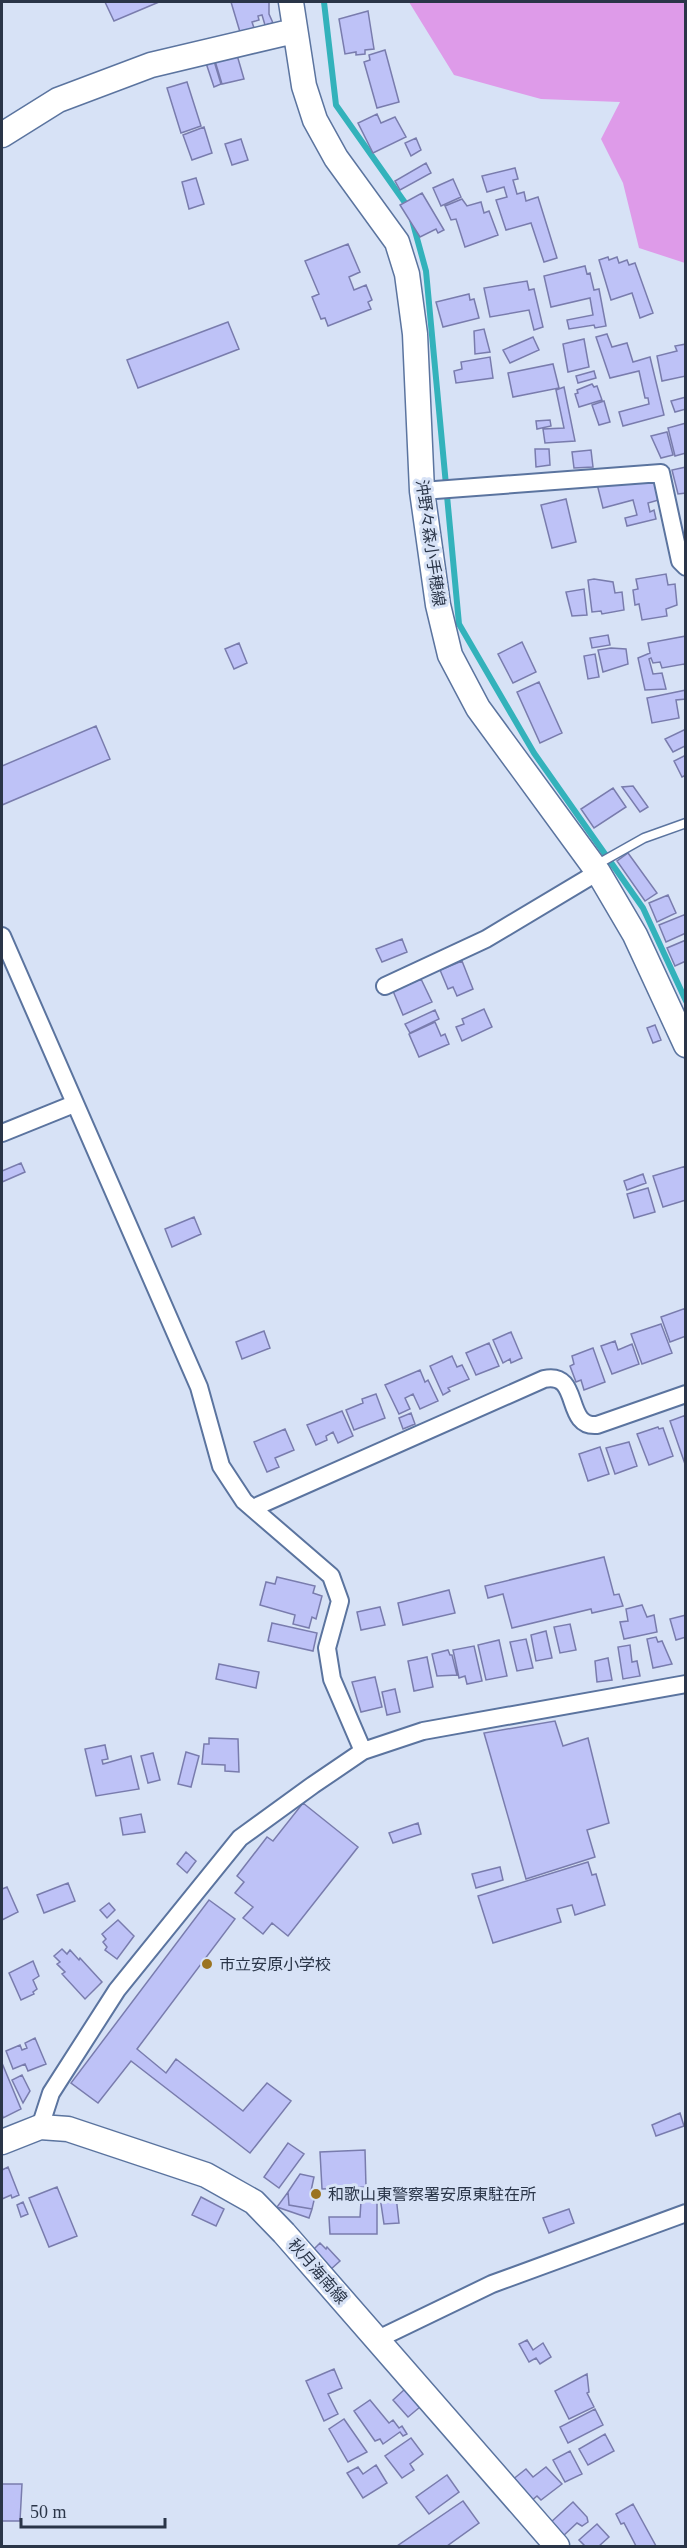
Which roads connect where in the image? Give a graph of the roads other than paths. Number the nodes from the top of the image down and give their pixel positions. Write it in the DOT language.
graph roads {
  1 [pos="291,2"];
  2 [pos="294,32"];
  3 [pos="2,135"];
  4 [pos="422,491"];
  5 [pos="686,567"];
  6 [pos="686,822"];
  7 [pos="595,869"];
  8 [pos="2,936"];
  9 [pos="385,986"];
  10 [pos="686,1045"];
  11 [pos="74,1104"];
  12 [pos="2,1133"];
  13 [pos="686,1394"];
  14 [pos="253,1508"];
  15 [pos="686,1684"];
  16 [pos="363,1751"];
  17 [pos="40,2127"];
  18 [pos="2,2142"];
  19 [pos="686,2213"];
  20 [pos="376,2340"];
  21 [pos="556,2547"];
  1 -- 2 [label="main road, 沖野々森小手穂線"];
  2 -- 3 [label="main road"];
  2 -- 4 [label="main road, 沖野々森小手穂線"];
  4 -- 5 [label="street"];
  4 -- 7 [label="main road, 沖野々森小手穂線"];
  6 -- 7 [label="lane"];
  7 -- 9 [label="street"];
  7 -- 10 [label="main road, 沖野々森小手穂線"];
  8 -- 11 [label="street"];
  11 -- 12 [label="street"];
  11 -- 14 [label="street"];
  13 -- 14 [label="street"];
  14 -- 16 [label="street"];
  15 -- 16 [label="street"];
  16 -- 17 [label="street"];
  17 -- 18 [label="main road, 秋月海南線"];
  17 -- 20 [label="main road, 秋月海南線"];
  19 -- 20 [label="street"];
  20 -- 21 [label="main road, 秋月海南線"];
}
